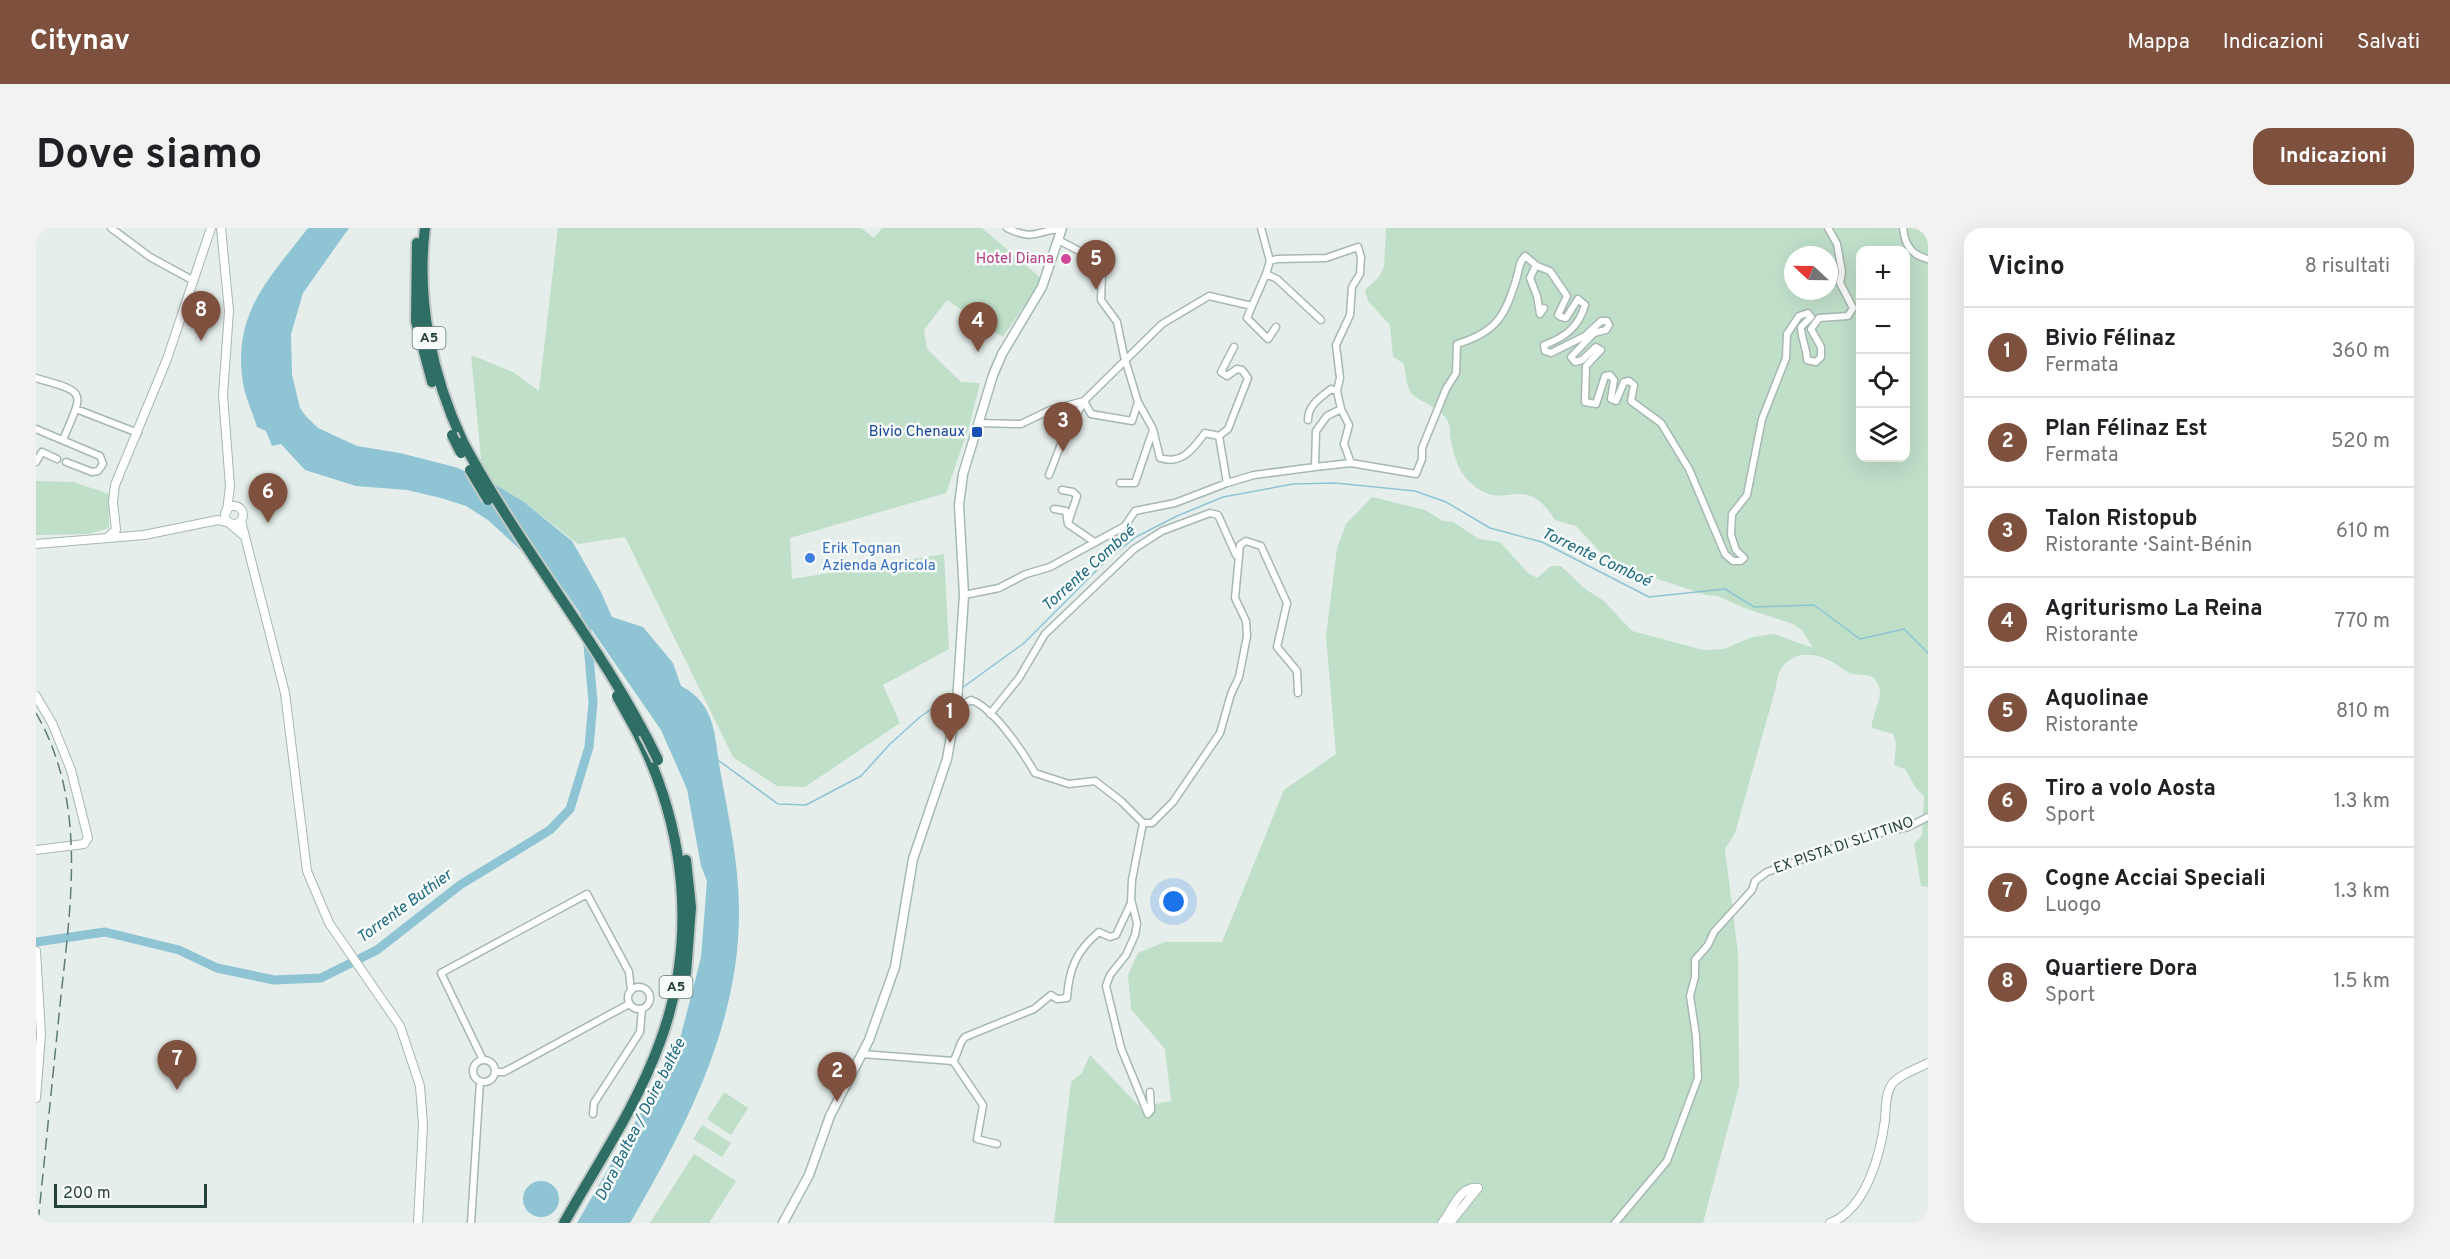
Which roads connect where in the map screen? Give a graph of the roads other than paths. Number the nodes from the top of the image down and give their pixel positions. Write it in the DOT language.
graph roads {
  1 [pos="111,228"];
  2 [pos="211,228"];
  3 [pos="221,228"];
  4 [pos="418,228"];
  5 [pos="425,228"];
  6 [pos="1007,228"];
  7 [pos="1261,228"];
  8 [pos="1828,228"];
  9 [pos="1904,228"];
  10 [pos="1061,229"];
  11 [pos="1058,240"];
  12 [pos="1928,259"];
  13 [pos="1270,261"];
  14 [pos="1536,265"];
  15 [pos="1266,274"];
  16 [pos="195,281"];
  17 [pos="1252,306"];
  18 [pos="1544,308"];
  19 [pos="1321,320"];
  20 [pos="1276,327"];
  21 [pos="1234,347"];
  22 [pos="1126,362"];
  23 [pos="36,378"];
  24 [pos="1337,391"];
  25 [pos="1084,401"];
  26 [pos="1138,402"];
  27 [pos="76,409"];
  28 [pos="1341,409"];
  29 [pos="1308,420"];
  30 [pos="979,423"];
  31 [pos="36,429"];
  32 [pos="1153,429"];
  33 [pos="138,433"];
  34 [pos="1219,436"];
  35 [pos="63,440"];
  36 [pos="57,459"];
  37 [pos="36,462"];
  38 [pos="66,462"];
  39 [pos="1351,463"];
  40 [pos="1315,467"];
  41 [pos="1049,475"];
  42 [pos="1120,483"];
  43 [pos="1227,483"];
  44 [pos="230,486"];
  45 [pos="1062,490"];
  46 [pos="240,509"];
  47 [pos="1054,509"];
  48 [pos="227,512"];
  49 [pos="212,521"];
  50 [pos="241,521"];
  51 [pos="115,523"];
  52 [pos="229,523"];
  53 [pos="1068,524"];
  54 [pos="130,534"];
  55 [pos="243,535"];
  56 [pos="109,536"];
  57 [pos="95,537"];
  58 [pos="36,538"];
  59 [pos="64,540"];
  60 [pos="1093,542"];
  61 [pos="36,544"];
  62 [pos="1237,558"];
  63 [pos="964,594"];
  64 [pos="1298,693"];
  65 [pos="36,696"];
  66 [pos="956,705"];
  67 [pos="990,714"];
  68 [pos="1928,817"];
  69 [pos="1143,823"];
  70 [pos="36,850"];
  71 [pos="1131,903"];
  72 [pos="36,951"];
  73 [pos="631,991"];
  74 [pos="630,1004"];
  75 [pos="642,1009"];
  76 [pos="862,1054"];
  77 [pos="483,1060"];
  78 [pos="953,1061"];
  79 [pos="1928,1063"];
  80 [pos="495,1072"];
  81 [pos="480,1081"];
  82 [pos="1150,1092"];
  83 [pos="36,1098"];
  84 [pos="593,1114"];
  85 [pos="997,1144"];
  86 [pos="418,1223"];
  87 [pos="471,1223"];
  88 [pos="564,1223"];
  89 [pos="572,1223"];
  90 [pos="783,1223"];
  91 [pos="1442,1223"];
  92 [pos="1450,1223"];
  93 [pos="1615,1223"];
  94 [pos="1830,1223"];
  1 -- 16 [label="street"];
  2 -- 16 [label="street"];
  3 -- 44 [label="street"];
  4 -- 88 [label="highway, A5, bridge"];
  5 -- 89 [label="highway, A5, bridge"];
  6 -- 10 [label="street"];
  7 -- 13 [label="street"];
  8 -- 14 [label="street"];
  9 -- 12 [label="street"];
  10 -- 11 [label="main road"];
  11 -- 22 [label="street"];
  11 -- 30 [label="main road"];
  13 -- 15 [label="street"];
  13 -- 24 [label="street"];
  14 -- 18 [label="street"];
  14 -- 39 [label="street"];
  15 -- 17 [label="street"];
  15 -- 19 [label="street"];
  16 -- 33 [label="street"];
  17 -- 20 [label="street"];
  17 -- 22 [label="street"];
  21 -- 34 [label="street"];
  22 -- 25 [label="street"];
  22 -- 26 [label="street"];
  23 -- 27 [label="street"];
  24 -- 28 [label="street"];
  24 -- 29 [label="street"];
  25 -- 26 [label="street"];
  25 -- 30 [label="street"];
  25 -- 41 [label="street"];
  26 -- 32 [label="street"];
  27 -- 33 [label="street"];
  27 -- 35 [label="street"];
  28 -- 39 [label="street"];
  28 -- 40 [label="street"];
  30 -- 63 [label="main road"];
  31 -- 35 [label="street"];
  32 -- 34 [label="street"];
  32 -- 42 [label="street"];
  33 -- 51 [label="street"];
  34 -- 43 [label="street"];
  35 -- 38 [label="street"];
  36 -- 37 [label="street"];
  39 -- 40 [label="street"];
  40 -- 43 [label="street"];
  43 -- 60 [label="street"];
  44 -- 46 [label="street"];
  44 -- 48 [label="street"];
  45 -- 53 [label="street"];
  46 -- 48 [label="street"];
  46 -- 50 [label="street"];
  47 -- 53 [label="street"];
  48 -- 49 [label="street"];
  48 -- 52 [label="street"];
  49 -- 52 [label="street"];
  49 -- 54 [label="street"];
  50 -- 52 [label="street"];
  50 -- 55 [label="street"];
  51 -- 54 [label="street"];
  51 -- 56 [label="street"];
  51 -- 57 [label="street"];
  52 -- 55 [label="street"];
  53 -- 60 [label="street"];
  54 -- 56 [label="street"];
  55 -- 86 [label="street"];
  56 -- 57 [label="street"];
  57 -- 59 [label="street"];
  58 -- 59 [label="street"];
  59 -- 61 [label="street"];
  60 -- 63 [label="street"];
  62 -- 64 [label="street"];
  62 -- 67 [label="street"];
  62 -- 69 [label="street"];
  63 -- 66 [label="main road"];
  65 -- 70 [label="street"];
  66 -- 67 [label="street"];
  66 -- 76 [label="main road"];
  67 -- 69 [label="street"];
  68 -- 93 [label="street, EX PISTA DI SLITTINO"];
  69 -- 71 [label="street"];
  71 -- 78 [label="street"];
  71 -- 82 [label="street"];
  72 -- 83 [label="street"];
  73 -- 74 [label="street"];
  73 -- 75 [label="street"];
  73 -- 77 [label="street"];
  74 -- 75 [label="street"];
  74 -- 80 [label="street"];
  75 -- 84 [label="street"];
  76 -- 78 [label="street"];
  76 -- 90 [label="main road"];
  77 -- 80 [label="street"];
  77 -- 81 [label="street"];
  78 -- 85 [label="street"];
  79 -- 94 [label="street"];
  80 -- 81 [label="street"];
  81 -- 87 [label="street"];
  91 -- 92 [label="street"];
}
